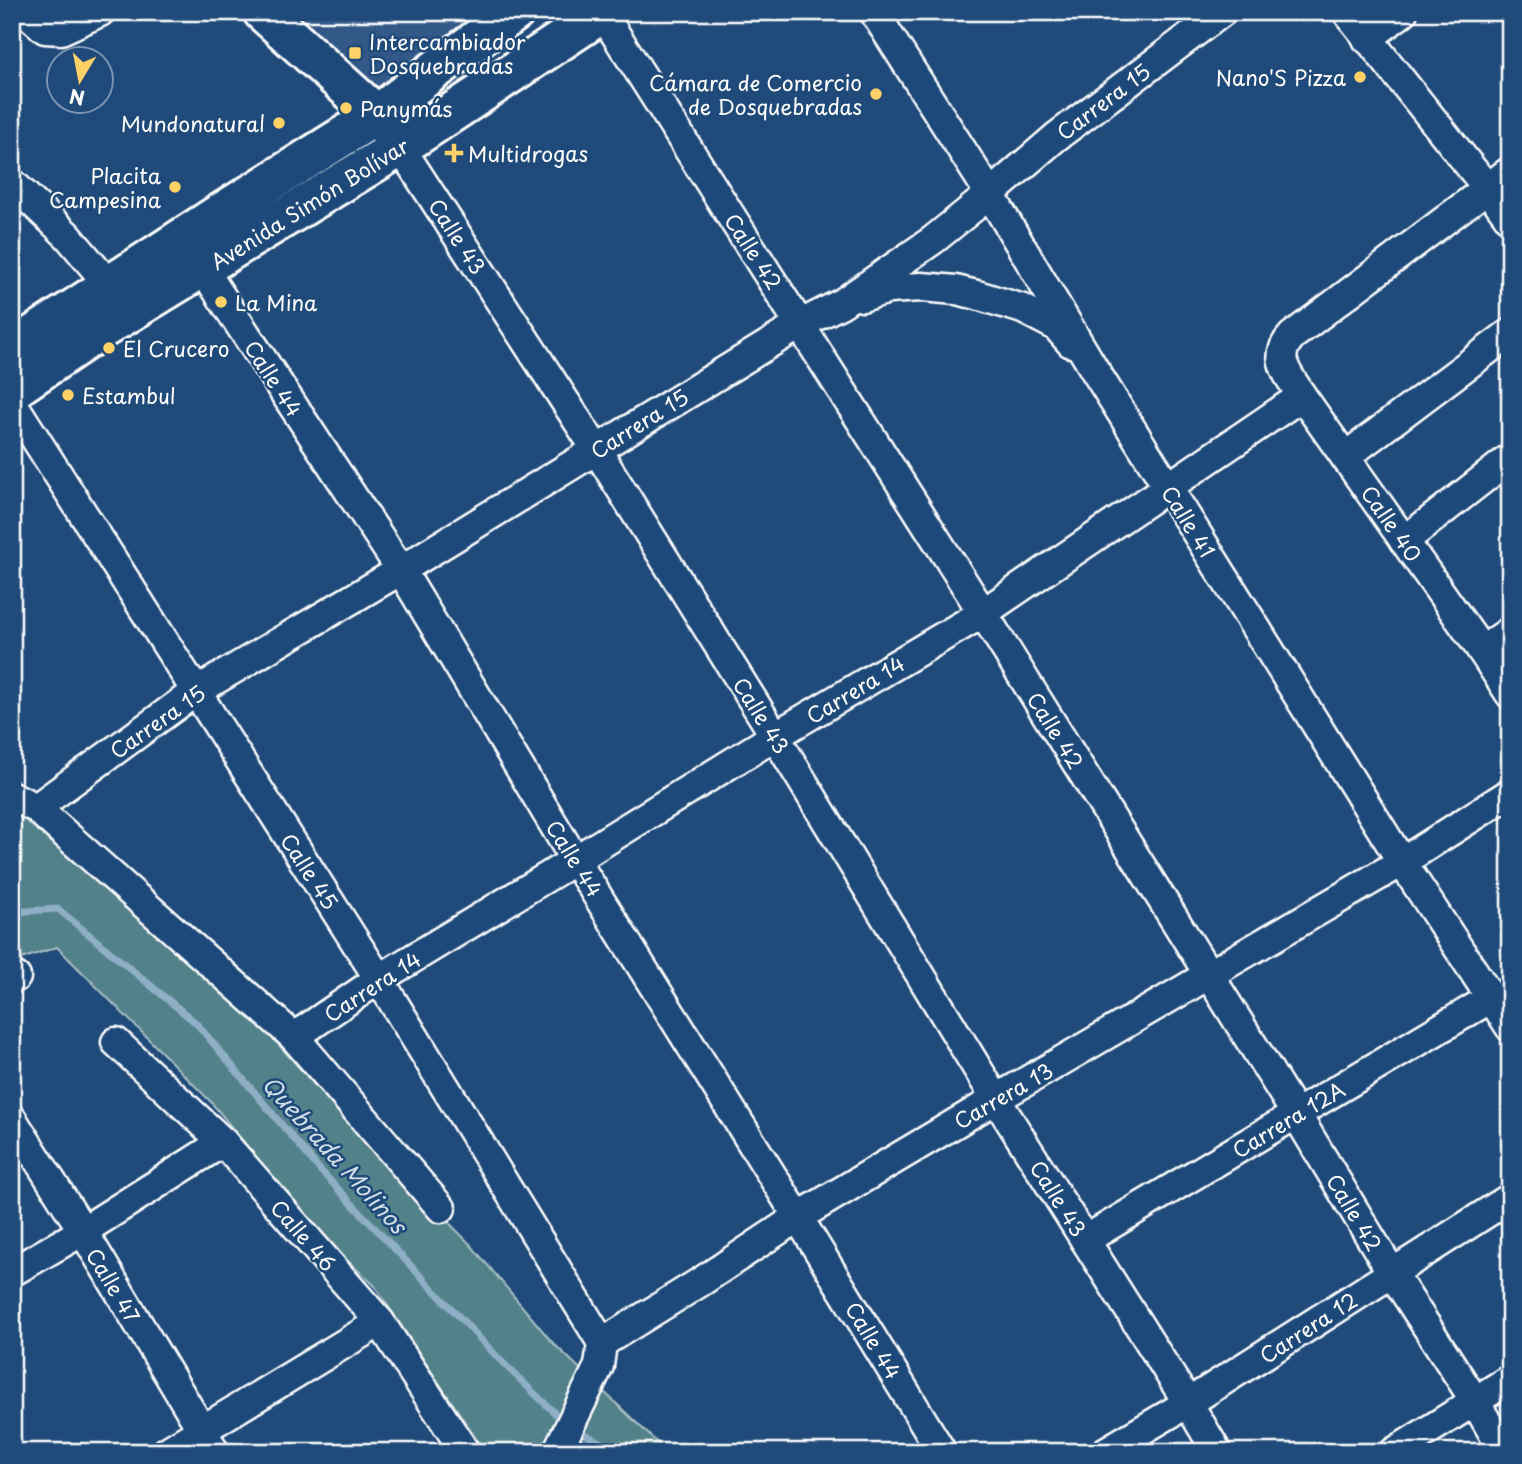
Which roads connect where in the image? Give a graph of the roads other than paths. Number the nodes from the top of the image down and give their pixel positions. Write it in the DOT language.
graph roads {
  1 [pos="26,12"];
  2 [pos="100,12"];
  3 [pos="263,12"];
  4 [pos="515,12"];
  5 [pos="874,12"];
  6 [pos="1222,12"];
  7 [pos="1347,12"];
  8 [pos="1403,12"];
  9 [pos="603,13"];
  10 [pos="1367,39"];
  11 [pos="377,115"];
  12 [pos="400,147"];
  13 [pos="1499,180"];
  14 [pos="12,183"];
  15 [pos="990,194"];
  16 [pos="1510,219"];
  17 [pos="203,269"];
  18 [pos="109,285"];
  19 [pos="842,303"];
  20 [pos="801,324"];
  21 [pos="1510,333"];
  22 [pos="12,349"];
  23 [pos="1094,369"];
  24 [pos="12,390"];
  25 [pos="1302,396"];
  26 [pos="12,402"];
  27 [pos="596,449"];
  28 [pos="1345,457"];
  29 [pos="1510,458"];
  30 [pos="1168,487"];
  31 [pos="1404,541"];
  32 [pos="401,570"];
  33 [pos="983,613"];
  34 [pos="1510,631"];
  35 [pos="1482,651"];
  36 [pos="195,692"];
  37 [pos="1510,694"];
  38 [pos="775,736"];
  39 [pos="1510,793"];
  40 [pos="24,802"];
  41 [pos="575,860"];
  42 [pos="1402,862"];
  43 [pos="1209,975"];
  44 [pos="379,979"];
  45 [pos="1491,998"];
  46 [pos="1510,1027"];
  47 [pos="293,1037"];
  48 [pos="116,1042"];
  49 [pos="996,1099"];
  50 [pos="1296,1114"];
  51 [pos="12,1119"];
  52 [pos="223,1142"];
  53 [pos="1510,1198"];
  54 [pos="441,1208"];
  55 [pos="798,1217"];
  56 [pos="83,1231"];
  57 [pos="1085,1240"];
  58 [pos="12,1272"];
  59 [pos="1392,1273"];
  60 [pos="380,1322"];
  61 [pos="602,1343"];
  62 [pos="1510,1380"];
  63 [pos="1475,1401"];
  64 [pos="1188,1403"];
  65 [pos="208,1441"];
  66 [pos="557,1451"];
  67 [pos="166,1452"];
  68 [pos="465,1452"];
  69 [pos="942,1452"];
  70 [pos="1105,1452"];
  71 [pos="1217,1452"];
  72 [pos="1394,1452"];
  73 [pos="1504,1452"];
  1 -- 2 [label="street"];
  3 -- 11 [label="main road, Calle 43"];
  4 -- 11 [label="main road, Avenida Simón Bolívar"];
  5 -- 15 [label="street, Calle 41"];
  6 -- 15 [label="street, Carrera 15"];
  7 -- 10 [label="street"];
  8 -- 10 [label="street"];
  9 -- 12 [label="main road, Avenida Simón Bolívar"];
  9 -- 20 [label="street, Calle 42"];
  10 -- 13 [label="street"];
  11 -- 12 [label="main road, Calle 43"];
  11 -- 17 [label="main road"];
  11 -- 18 [label="main road, Avenida Simón Bolívar"];
  12 -- 17 [label="main road, Avenida Simón Bolívar"];
  12 -- 27 [label="street, Calle 43"];
  13 -- 16 [label="street"];
  13 -- 25 [label="street, Calle 40"];
  14 -- 18 [label="street"];
  15 -- 19 [label="street, Carrera 15"];
  15 -- 23 [label="street, Calle 41"];
  17 -- 24 [label="main road, Avenida Simón Bolívar"];
  17 -- 32 [label="street, Calle 44"];
  18 -- 22 [label="main road, Avenida Simón Bolívar"];
  19 -- 20 [label="street, Carrera 15"];
  19 -- 23 [label="street"];
  20 -- 27 [label="street, Carrera 15"];
  20 -- 33 [label="street, Calle 42"];
  21 -- 28 [label="street"];
  23 -- 30 [label="street, Calle 41"];
  25 -- 28 [label="street, Calle 40"];
  25 -- 30 [label="street, Carrera 14"];
  26 -- 36 [label="street, Calle 45"];
  27 -- 32 [label="street, Carrera 15"];
  27 -- 38 [label="street, Calle 43"];
  28 -- 31 [label="street, Calle 40"];
  29 -- 31 [label="street"];
  30 -- 33 [label="street, Carrera 14"];
  30 -- 42 [label="street, Calle 41"];
  31 -- 35 [label="street, Calle 40"];
  32 -- 36 [label="street, Carrera 15"];
  32 -- 41 [label="street, Calle 44"];
  33 -- 38 [label="street, Carrera 14"];
  33 -- 43 [label="street, Calle 42"];
  34 -- 35 [label="street"];
  35 -- 37 [label="street, Calle 40"];
  36 -- 40 [label="street, Carrera 15"];
  36 -- 44 [label="street, Calle 45"];
  38 -- 41 [label="street, Carrera 14"];
  38 -- 49 [label="street, Calle 43"];
  39 -- 42 [label="street, Carrera 13"];
  40 -- 47 [label="street"];
  41 -- 44 [label="street, Carrera 14"];
  41 -- 55 [label="street, Calle 44"];
  42 -- 43 [label="street, Carrera 13"];
  42 -- 45 [label="street, Calle 41"];
  43 -- 49 [label="street, Carrera 13"];
  43 -- 50 [label="street, Calle 42"];
  44 -- 47 [label="street, Carrera 14"];
  44 -- 61 [label="street, Calle 45"];
  45 -- 46 [label="street, Calle 41"];
  45 -- 50 [label="street, Carrera 12A"];
  47 -- 54 [label="street"];
  48 -- 52 [label="street, Calle 46"];
  49 -- 55 [label="street, Carrera 13"];
  49 -- 57 [label="street, Calle 43"];
  50 -- 57 [label="street, Carrera 12A"];
  50 -- 59 [label="street, Calle 42"];
  51 -- 56 [label="street, Calle 47"];
  52 -- 56 [label="street"];
  52 -- 60 [label="street, Calle 46"];
  53 -- 59 [label="street, Carrera 12"];
  55 -- 61 [label="street, Carrera 13"];
  55 -- 69 [label="street, Calle 44"];
  56 -- 58 [label="street"];
  56 -- 65 [label="street, Calle 47"];
  57 -- 64 [label="street, Calle 43"];
  59 -- 63 [label="street, Calle 42"];
  59 -- 64 [label="street, Carrera 12"];
  60 -- 65 [label="street"];
  60 -- 68 [label="street, Calle 46"];
  61 -- 66 [label="street"];
  62 -- 63 [label="street"];
  63 -- 72 [label="street"];
  63 -- 73 [label="street, Calle 42"];
  64 -- 70 [label="street, Carrera 12"];
  64 -- 71 [label="street, Calle 43"];
  65 -- 67 [label="street"];
}
